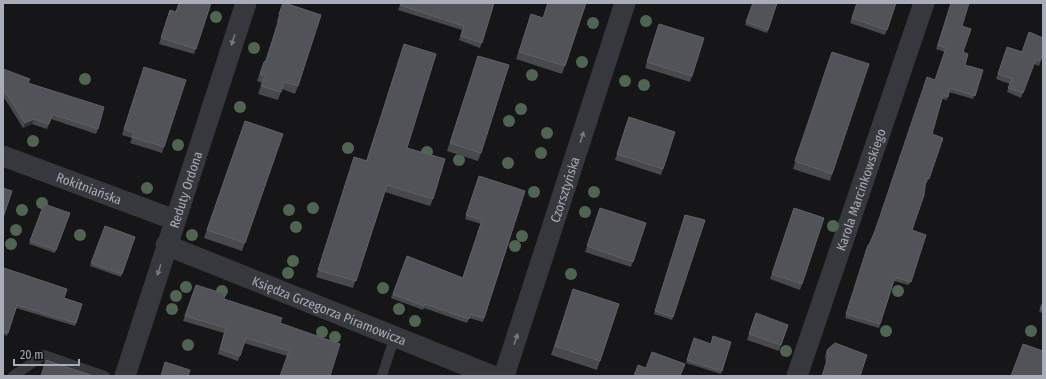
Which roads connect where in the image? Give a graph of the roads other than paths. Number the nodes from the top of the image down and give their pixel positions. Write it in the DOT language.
graph roads {
  1 [pos="246,3"];
  2 [pos="625,3"];
  3 [pos="924,3"];
  4 [pos="3,156"];
  5 [pos="175,220"];
  6 [pos="166,245"];
  7 [pos="394,336"];
  8 [pos="13,376"];
  9 [pos="105,376"];
  10 [pos="125,376"];
  11 [pos="382,376"];
  12 [pos="493,376"];
  13 [pos="504,376"];
  14 [pos="797,376"];
  1 -- 5 [label="street, Reduty Ordona, one-way"];
  13 -- 2 [label="street, Czorsztyńska, one-way"];
  3 -- 14 [label="street, Karola Marcinkowskiego"];
  4 -- 5 [label="street, Rokitniańska"];
  5 -- 6 [label="street, Reduty Ordona"];
  6 -- 7 [label="street, Księdza Grzegorza Piramowicza"];
  6 -- 10 [label="street, Reduty Ordona, one-way"];
  7 -- 11 [label="lane"];
  7 -- 12 [label="street, Księdza Grzegorza Piramowicza"];
  8 -- 9 [label="lane"];
}
